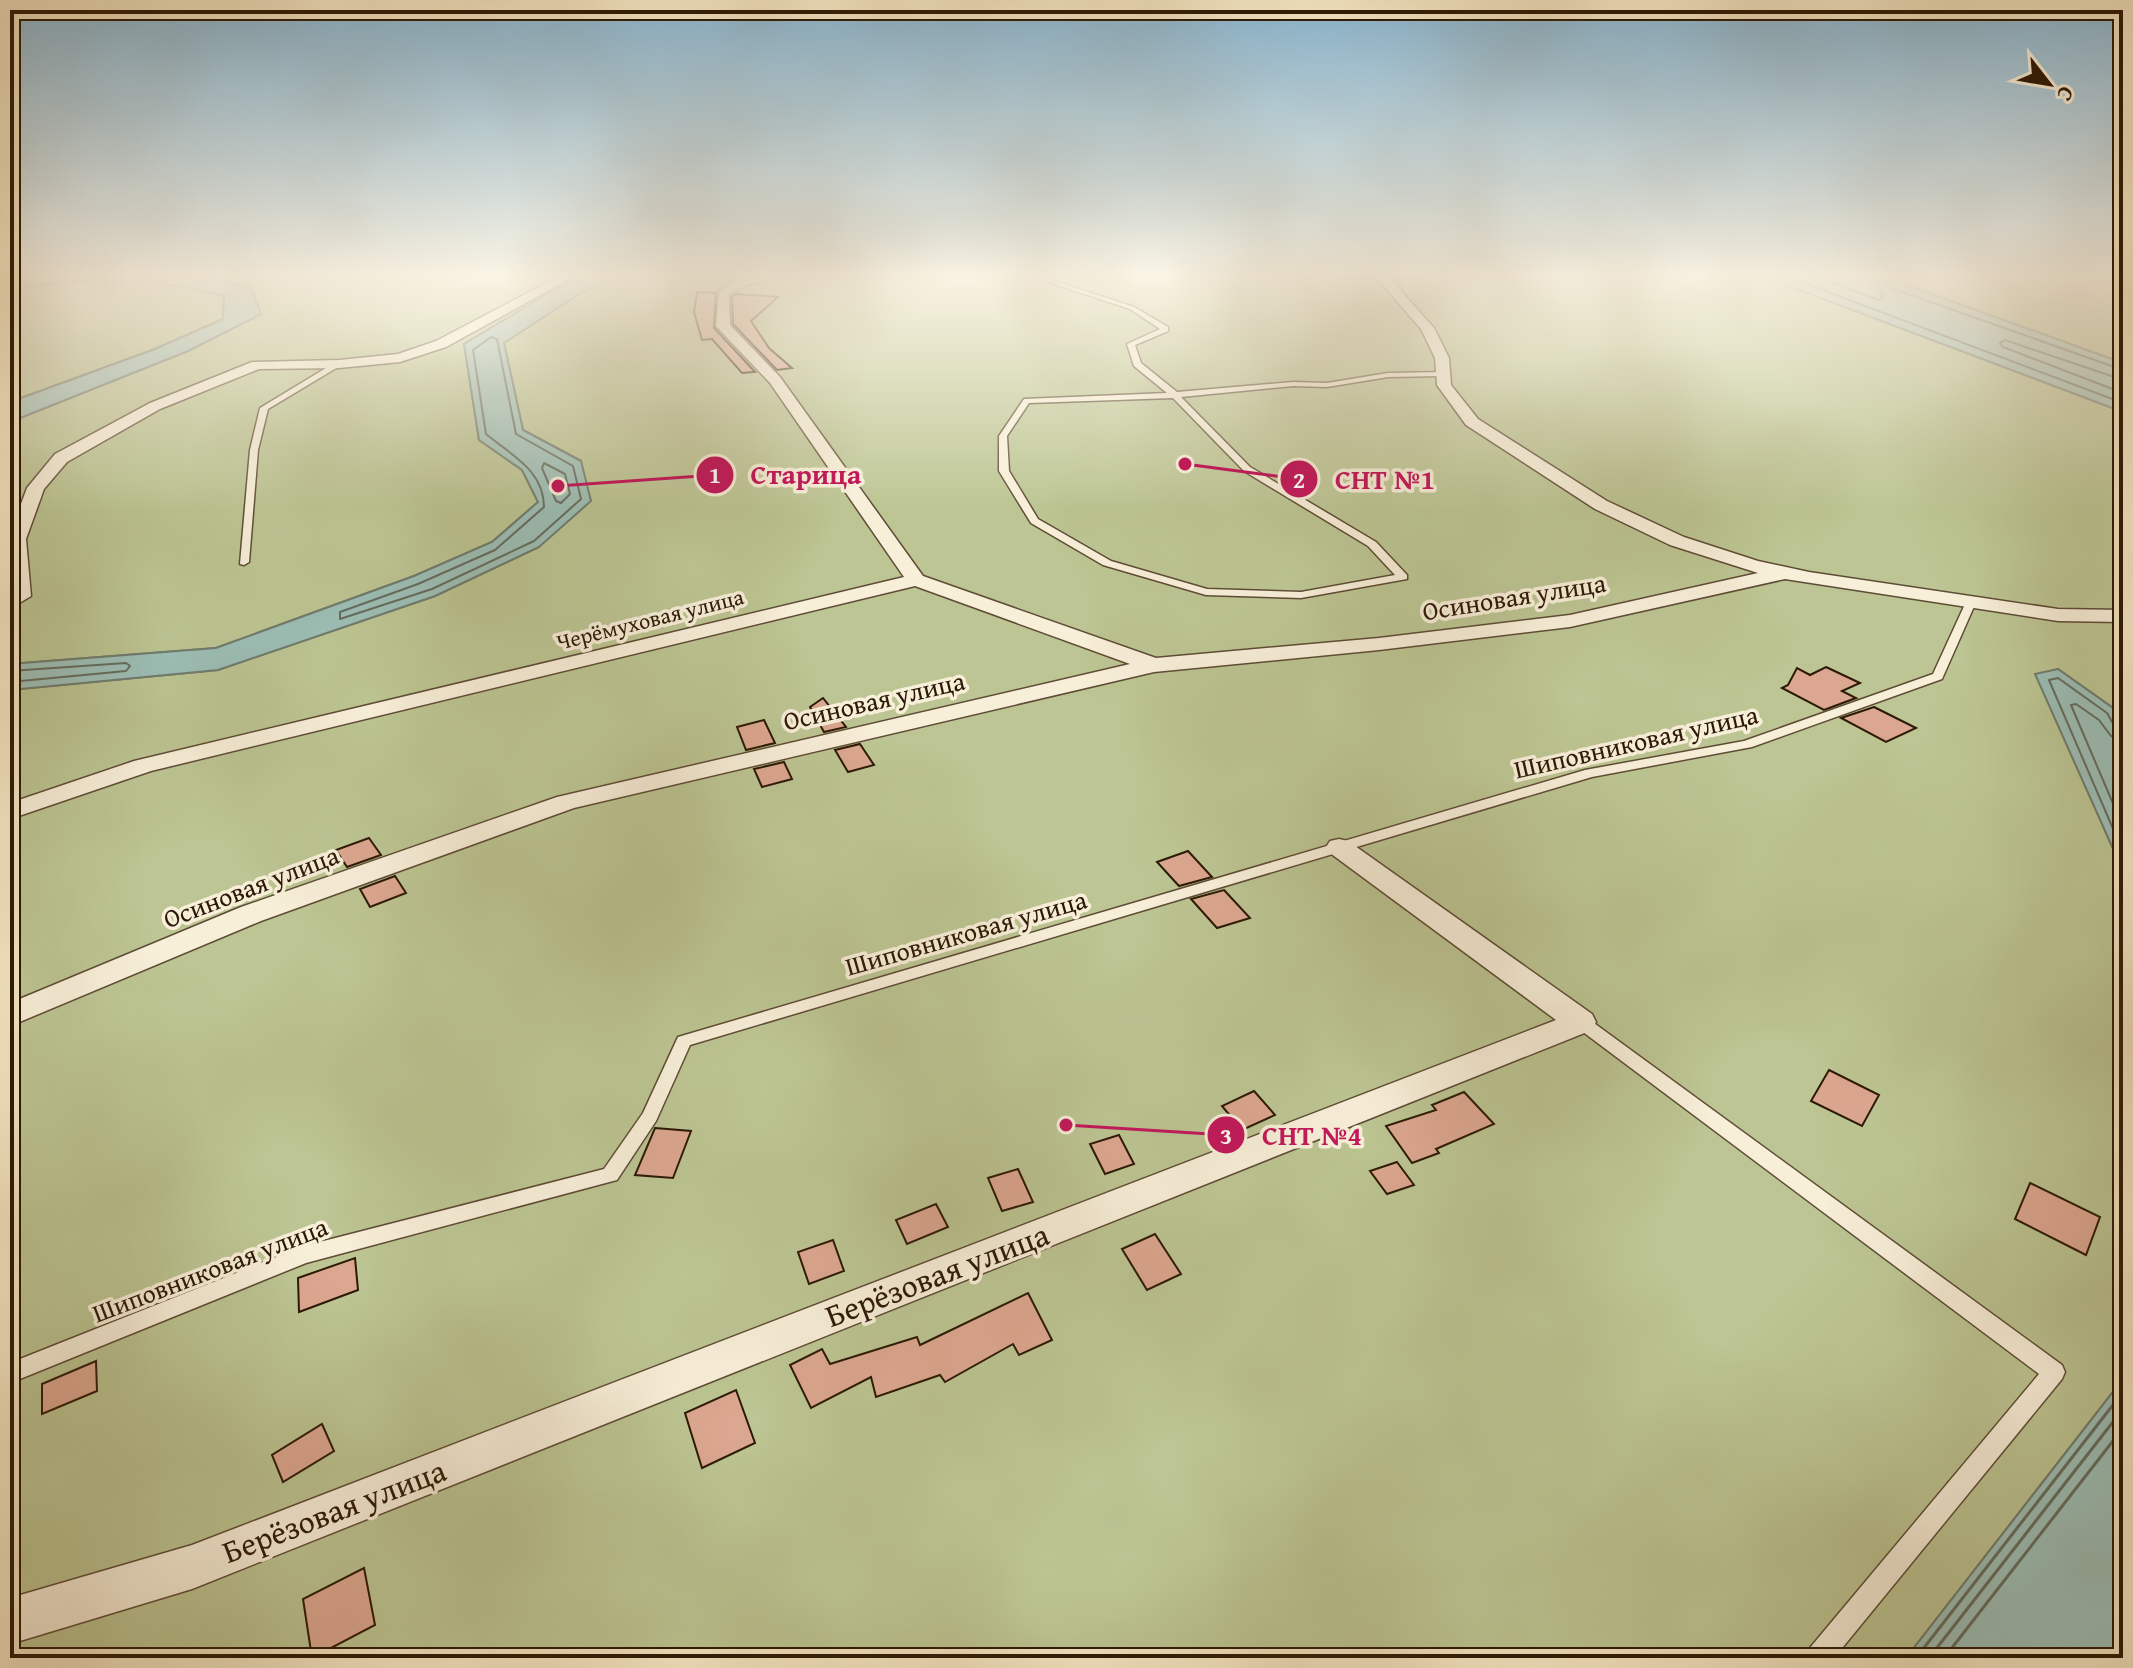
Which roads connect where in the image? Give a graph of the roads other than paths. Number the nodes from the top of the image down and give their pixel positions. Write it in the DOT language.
graph roads {
  1 [pos="409,355"];
  2 [pos="751,355"];
  3 [pos="1134,355"];
  4 [pos="1440,355"];
  5 [pos="339,364"];
  6 [pos="1442,374"];
  7 [pos="1175,395"];
  8 [pos="244,562"];
  9 [pos="1784,573"];
  10 [pos="916,580"];
  11 [pos="21,596"];
  12 [pos="1971,602"];
  13 [pos="2123,616"];
  14 [pos="1154,665"];
  15 [pos="10,811"];
  16 [pos="1339,847"];
  17 [pos="10,1015"];
  18 [pos="1581,1022"];
  19 [pos="10,1373"];
  20 [pos="10,1621"];
  21 [pos="1818,1658"];
  1 -- 5 [label="street"];
  2 -- 10 [label="street"];
  3 -- 7 [label="lane"];
  4 -- 6 [label="street"];
  5 -- 8 [label="lane"];
  5 -- 11 [label="street"];
  6 -- 7 [label="lane"];
  6 -- 9 [label="street"];
  7 -- 7 [label="lane"];
  9 -- 12 [label="street"];
  9 -- 14 [label="street, Осиновая улица"];
  10 -- 14 [label="street"];
  10 -- 15 [label="street, Черёмуховая улица"];
  12 -- 13 [label="street"];
  12 -- 16 [label="lane, Шиповниковая улица"];
  14 -- 17 [label="street, Осиновая улица"];
  16 -- 18 [label="street"];
  16 -- 19 [label="lane, Шиповниковая улица"];
  18 -- 20 [label="street, Берёзовая улица"];
  18 -- 21 [label="lane"];
}
